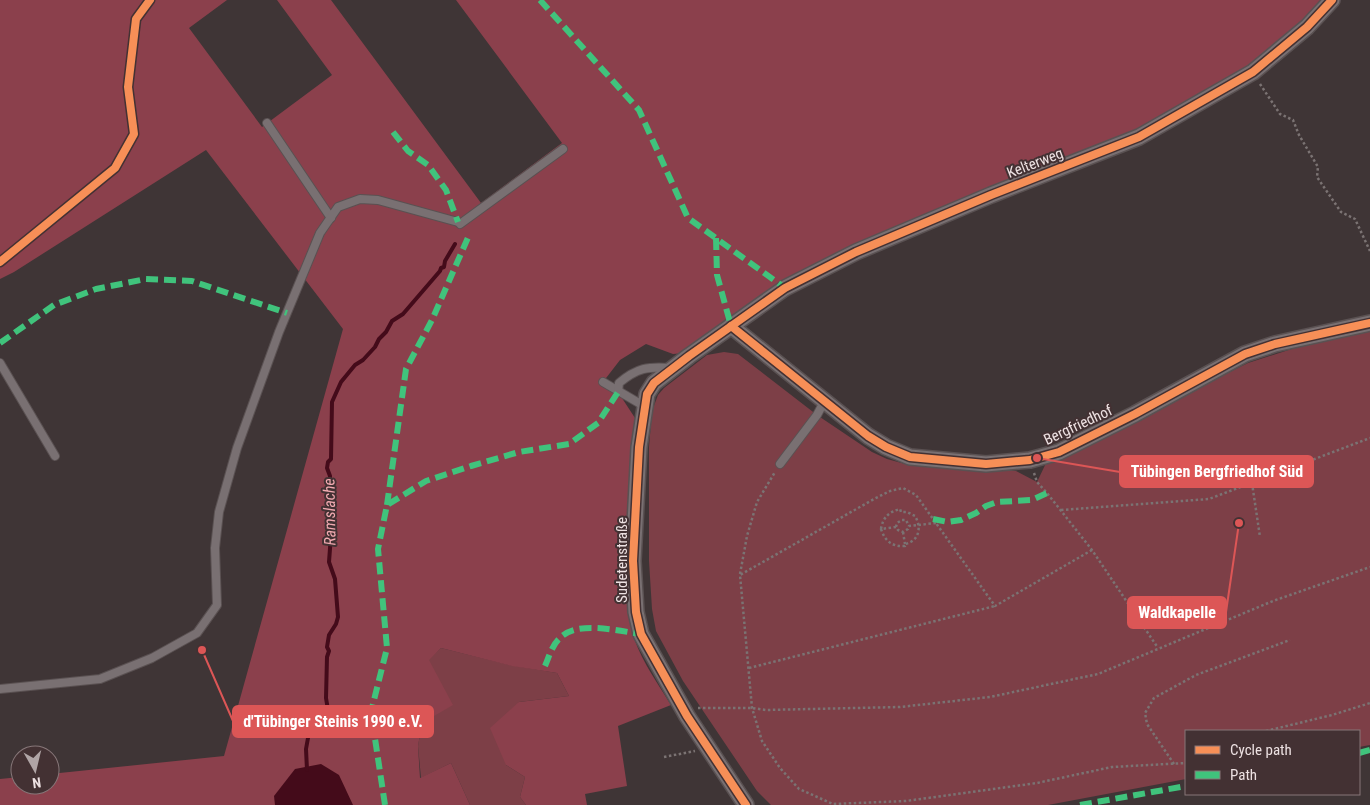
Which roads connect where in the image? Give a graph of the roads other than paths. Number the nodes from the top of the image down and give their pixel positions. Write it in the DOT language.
graph roads {
  1 [pos="1332,0"];
  2 [pos="266,123"];
  3 [pos="563,149"];
  4 [pos="330,218"];
  5 [pos="1370,323"];
  6 [pos="731,326"];
  7 [pos="0,363"];
  8 [pos="673,368"];
  9 [pos="603,382"];
  10 [pos="618,392"];
  11 [pos="824,402"];
  12 [pos="644,406"];
  13 [pos="54,456"];
  14 [pos="780,464"];
  15 [pos="0,689"];
  16 [pos="746,805"];
  1 -- 6 [label="street, Kelterweg"];
  2 -- 4 [label="lane"];
  3 -- 4 [label="lane"];
  4 -- 15 [label="lane"];
  5 -- 11 [label="street, Bergfriedhof"];
  6 -- 8 [label="street, Sudetenstraße"];
  6 -- 11 [label="street, Bergfriedhof"];
  7 -- 13 [label="lane"];
  8 -- 10 [label="lane"];
  8 -- 12 [label="street, Sudetenstraße"];
  9 -- 10 [label="lane"];
  10 -- 12 [label="lane"];
  11 -- 14 [label="lane"];
  12 -- 16 [label="street, Sudetenstraße"];
}
